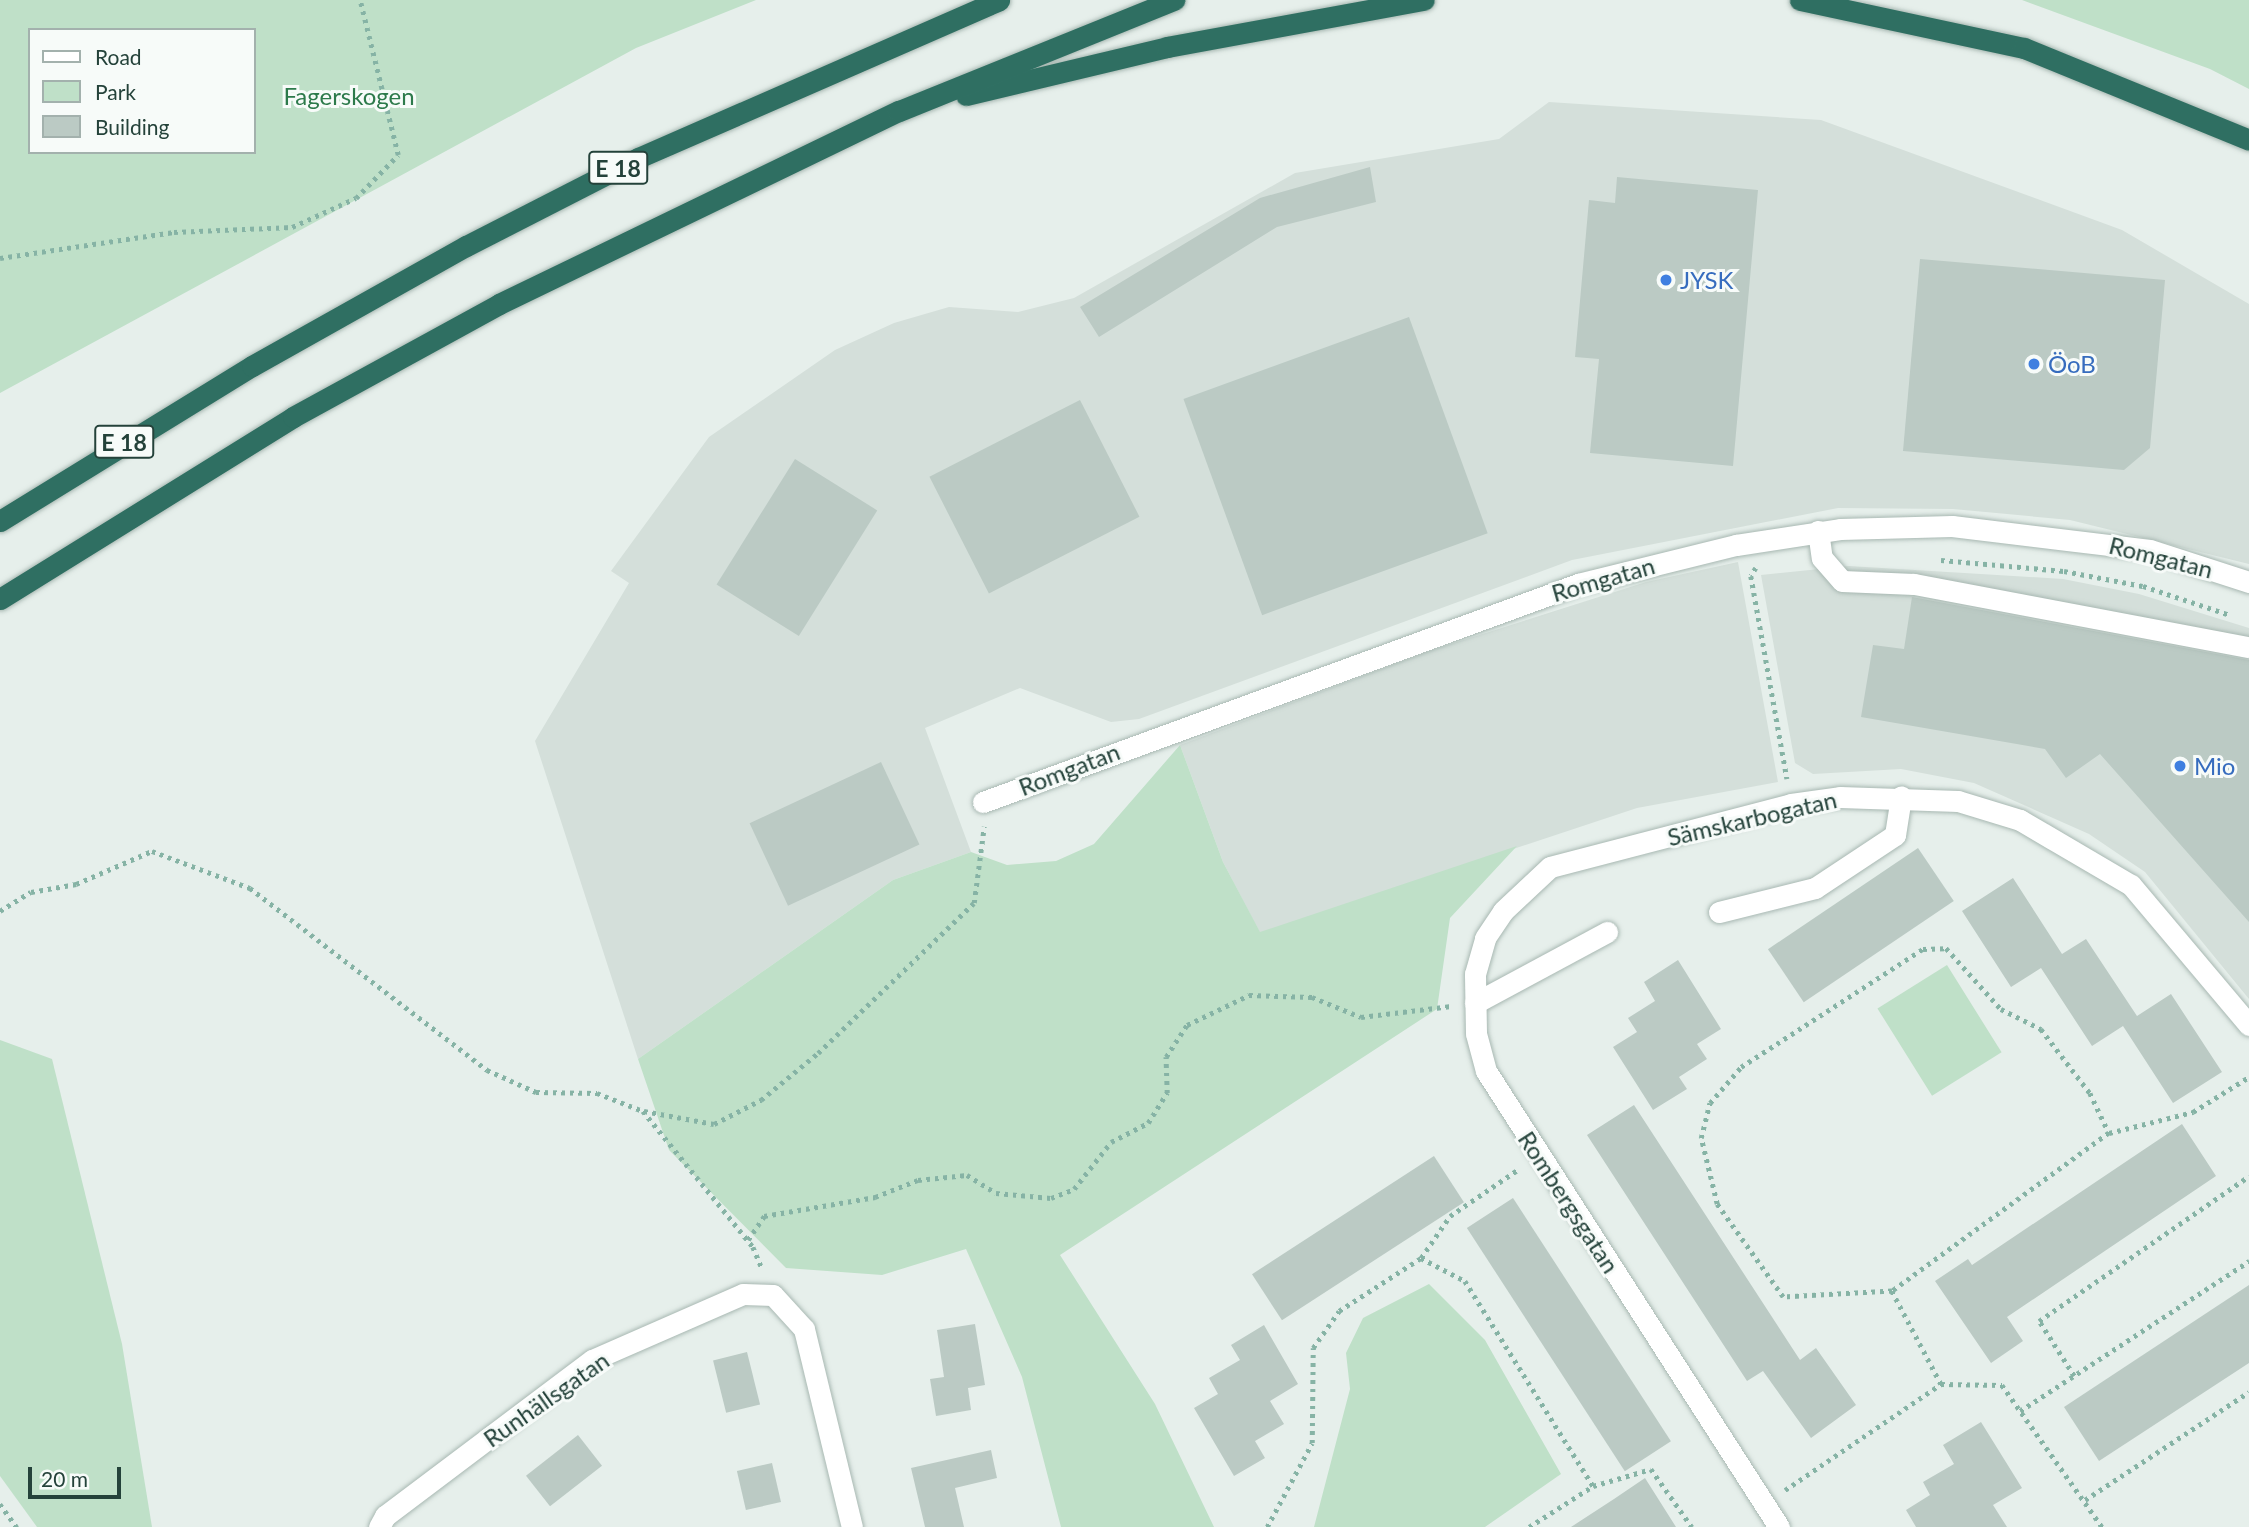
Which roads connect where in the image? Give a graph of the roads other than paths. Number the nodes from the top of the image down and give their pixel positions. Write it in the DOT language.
graph roads {
  1 [pos="999,0"];
  2 [pos="1174,0"];
  3 [pos="1424,0"];
  4 [pos="1801,0"];
  5 [pos="899,111"];
  6 [pos="2249,140"];
  7 [pos="0,522"];
  8 [pos="1818,531"];
  9 [pos="2249,582"];
  10 [pos="0,599"];
  11 [pos="2249,647"];
  12 [pos="1901,796"];
  13 [pos="983,802"];
  14 [pos="1550,867"];
  15 [pos="1719,912"];
  16 [pos="1607,932"];
  17 [pos="1475,1003"];
  18 [pos="2249,1025"];
  19 [pos="379,1527"];
  20 [pos="852,1527"];
  21 [pos="1779,1527"];
  1 -- 7 [label="highway, E 18"];
  2 -- 5 [label="highway, E 18"];
  3 -- 5 [label="highway"];
  4 -- 6 [label="highway"];
  5 -- 10 [label="highway, E 18"];
  8 -- 9 [label="street, Romgatan"];
  8 -- 11 [label="street"];
  8 -- 13 [label="street, Romgatan"];
  12 -- 14 [label="street, Sämskarbogatan"];
  12 -- 15 [label="street"];
  12 -- 18 [label="street, Sämskarbogatan"];
  14 -- 17 [label="street, Rombergsgatan"];
  16 -- 17 [label="street"];
  17 -- 21 [label="street, Rombergsgatan"];
  19 -- 20 [label="street, Runhällsgatan"];
}
